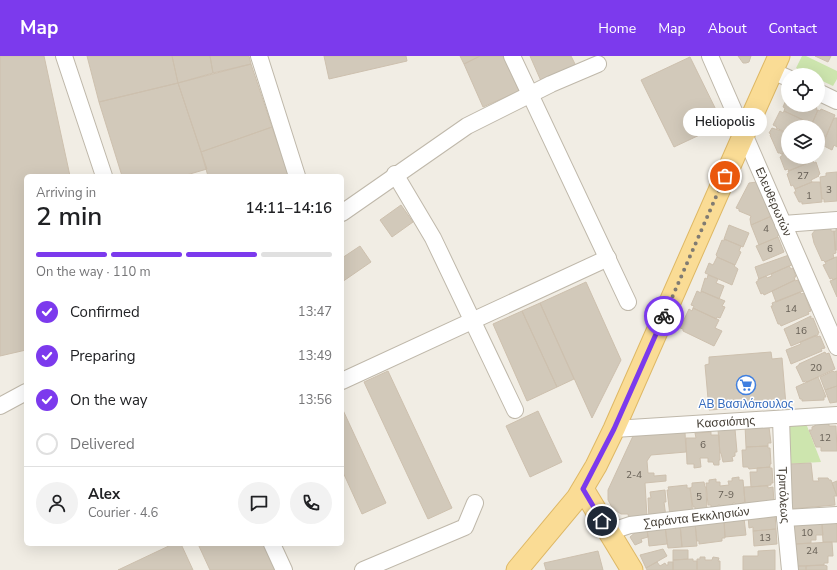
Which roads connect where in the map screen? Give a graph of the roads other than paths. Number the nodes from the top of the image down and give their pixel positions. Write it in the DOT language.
graph roads {
  1 [pos="64,56"];
  2 [pos="259,56"];
  3 [pos="512,56"];
  4 [pos="710,56"];
  5 [pos="598,64"];
  6 [pos="780,69"];
  7 [pos="530,94"];
  8 [pos="825,95"];
  9 [pos="837,101"];
  10 [pos="744,134"];
  11 [pos="103,174"];
  12 [pos="296,174"];
  13 [pos="395,174"];
  14 [pos="344,212"];
  15 [pos="837,220"];
  16 [pos="783,224"];
  17 [pos="608,258"];
  18 [pos="628,302"];
  19 [pos="830,315"];
  20 [pos="472,320"];
  21 [pos="837,347"];
  22 [pos="344,380"];
  23 [pos="24,393"];
  24 [pos="0,406"];
  25 [pos="515,410"];
  26 [pos="837,415"];
  27 [pos="781,419"];
  28 [pos="614,429"];
  29 [pos="583,489"];
  30 [pos="475,503"];
  31 [pos="785,513"];
  32 [pos="837,515"];
  33 [pos="609,532"];
  34 [pos="273,546"];
  35 [pos="284,570"];
  36 [pos="363,570"];
  37 [pos="517,570"];
  38 [pos="632,570"];
  39 [pos="790,570"];
  1 -- 11 [label="street"];
  2 -- 12 [label="street"];
  3 -- 7 [label="street"];
  4 -- 10 [label="street, Ελευθερωτών"];
  5 -- 7 [label="street"];
  6 -- 10 [label="main road"];
  7 -- 13 [label="street"];
  7 -- 17 [label="street"];
  8 -- 9 [label="street"];
  10 -- 16 [label="street, Ελευθερωτών"];
  10 -- 28 [label="main road"];
  13 -- 14 [label="street"];
  13 -- 20 [label="street"];
  15 -- 16 [label="street"];
  16 -- 19 [label="street, Ελευθερωτών"];
  17 -- 18 [label="street"];
  17 -- 20 [label="street"];
  19 -- 21 [label="street, Ελευθερωτών"];
  20 -- 22 [label="street"];
  20 -- 25 [label="street"];
  23 -- 24 [label="street"];
  26 -- 27 [label="street, Κασσιόπης"];
  27 -- 28 [label="street, Κασσιόπης"];
  27 -- 31 [label="street, Τριπόλεως"];
  28 -- 29 [label="main road"];
  29 -- 33 [label="main road"];
  29 -- 37 [label="main road"];
  30 -- 36 [label="street"];
  31 -- 32 [label="street, Σαράντα Εκκλησιών"];
  31 -- 33 [label="street, Σαράντα Εκκλησιών"];
  31 -- 39 [label="street, Τριπόλεως"];
  33 -- 38 [label="main road"];
  34 -- 35 [label="street"];
}
